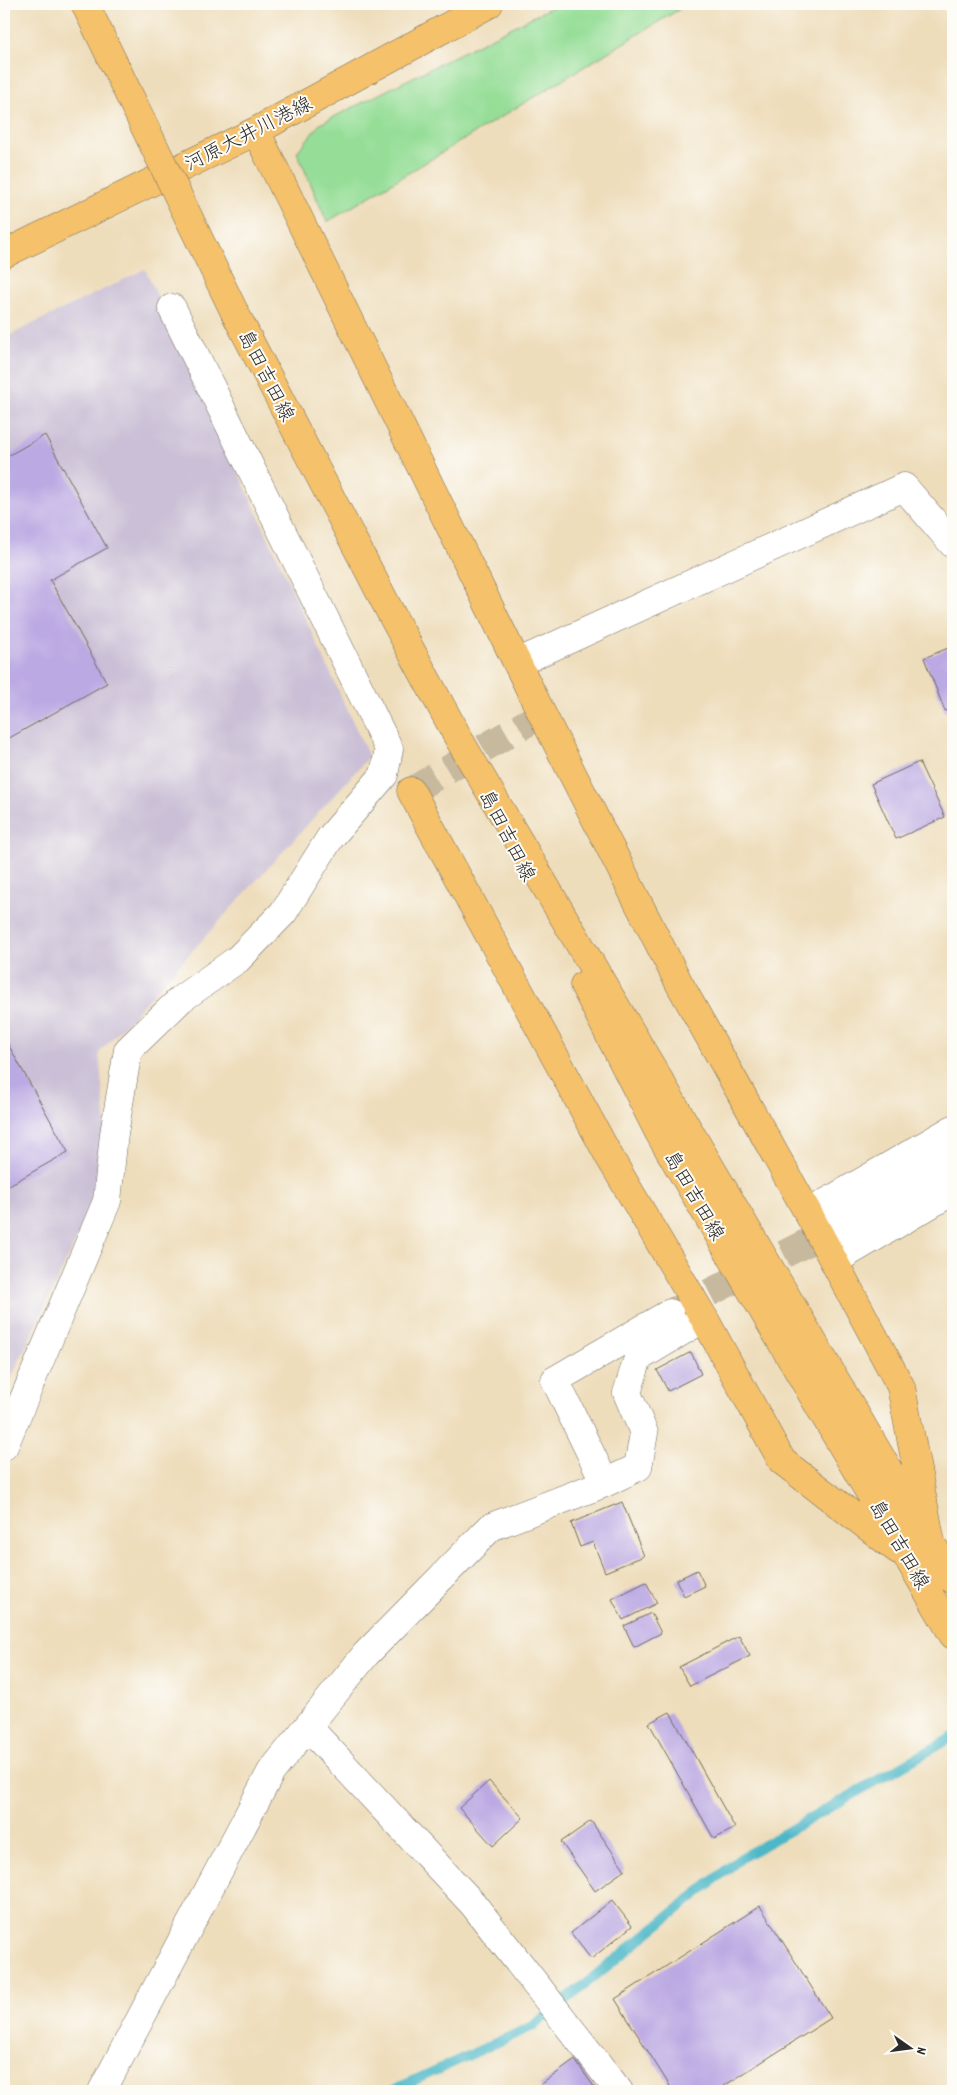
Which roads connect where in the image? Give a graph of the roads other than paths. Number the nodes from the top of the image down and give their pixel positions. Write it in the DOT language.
graph roads {
  1 [pos="85,4"];
  2 [pos="489,4"];
  3 [pos="256,131"];
  4 [pos="4,254"];
  5 [pos="172,308"];
  6 [pos="953,544"];
  7 [pos="517,663"];
  8 [pos="460,741"];
  9 [pos="412,791"];
  10 [pos="953,1129"];
  11 [pos="953,1160"];
  12 [pos="953,1191"];
  13 [pos="808,1213"];
  14 [pos="836,1228"];
  15 [pos="834,1261"];
  16 [pos="670,1313"];
  17 [pos="704,1318"];
  18 [pos="4,1446"];
  19 [pos="606,1483"];
  20 [pos="931,1542"];
  21 [pos="909,1559"];
  22 [pos="953,1580"];
  23 [pos="953,1635"];
  24 [pos="308,1727"];
  25 [pos="102,2091"];
  26 [pos="619,2091"];
  1 -- 8 [label="main road, 島田吉田線, bridge"];
  2 -- 3 [label="main road, 河原大井川港線"];
  3 -- 4 [label="main road, 河原大井川港線"];
  3 -- 7 [label="main road"];
  5 -- 18 [label="street"];
  6 -- 7 [label="street"];
  7 -- 13 [label="main road"];
  8 -- 20 [label="main road, 島田吉田線"];
  8 -- 21 [label="main road, 島田吉田線"];
  9 -- 17 [label="main road"];
  10 -- 13 [label="street"];
  11 -- 14 [label="street"];
  12 -- 15 [label="street"];
  13 -- 15 [label="main road"];
  15 -- 20 [label="main road"];
  16 -- 19 [label="street"];
  17 -- 19 [label="street"];
  17 -- 21 [label="main road"];
  19 -- 24 [label="street"];
  20 -- 22 [label="main road, 島田吉田線"];
  21 -- 23 [label="main road, 島田吉田線"];
  24 -- 25 [label="street"];
  24 -- 26 [label="street"];
}
